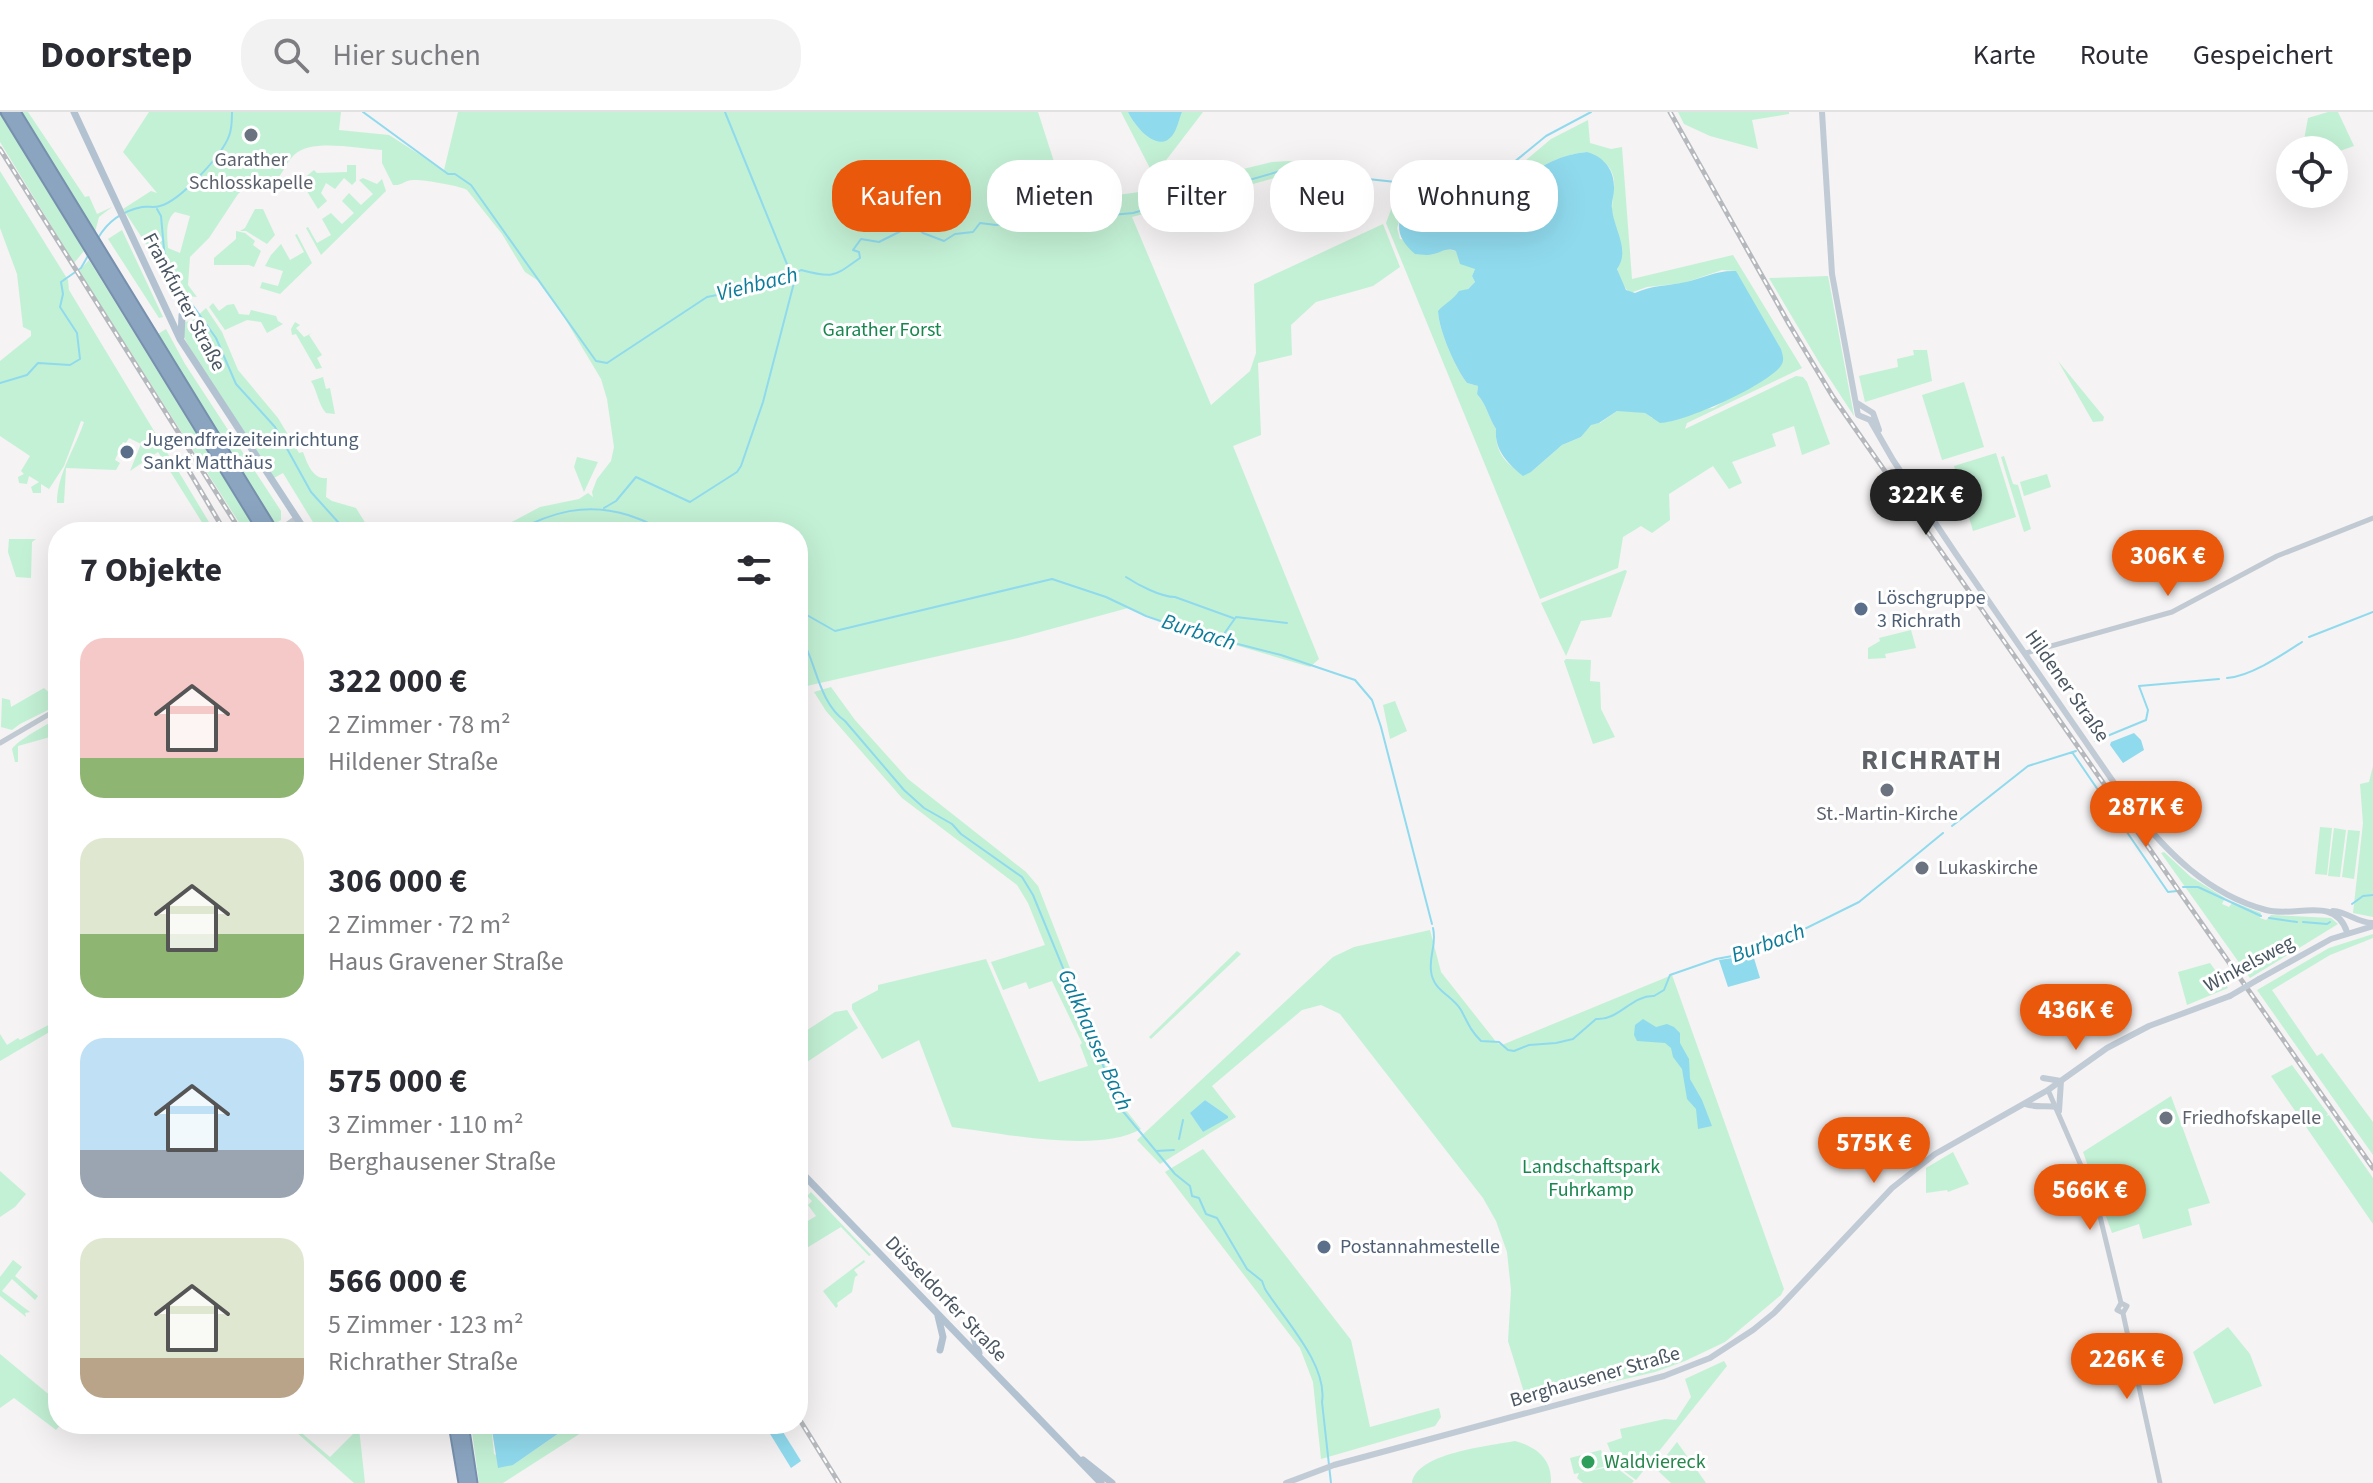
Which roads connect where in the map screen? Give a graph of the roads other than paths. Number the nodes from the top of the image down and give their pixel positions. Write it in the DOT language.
graph roads {
  1 [pos="6,112"];
  2 [pos="15,112"];
  3 [pos="1823,113"];
  4 [pos="75,114"];
  5 [pos="88,237"];
  6 [pos="182,315"];
  7 [pos="180,339"];
  8 [pos="1857,402"];
  9 [pos="1882,441"];
  10 [pos="2373,518"];
  11 [pos="298,521"];
  12 [pos="264,522"];
  13 [pos="294,522"];
  14 [pos="2026,653"];
  15 [pos="48,715"];
  16 [pos="0,743"];
  17 [pos="2325,910"];
  18 [pos="2352,918"];
  19 [pos="2373,924"];
  20 [pos="2351,931"];
  21 [pos="2043,1078"];
  22 [pos="2061,1081"];
  23 [pos="2048,1090"];
  24 [pos="2025,1104"];
  25 [pos="2058,1109"];
  26 [pos="1935,1154"];
  27 [pos="808,1179"];
  28 [pos="938,1314"];
  29 [pos="976,1322"];
  30 [pos="940,1350"];
  31 [pos="981,1359"];
  32 [pos="456,1434"];
  33 [pos="465,1434"];
  34 [pos="1072,1451"];
  35 [pos="464,1483"];
  36 [pos="472,1483"];
  37 [pos="1101,1483"];
  38 [pos="1112,1483"];
  39 [pos="1286,1483"];
  40 [pos="2160,1483"];
  1 -- 5 [label="highway"];
  2 -- 5 [label="highway"];
  3 -- 8 [label="main road, Hildener Straße"];
  4 -- 7 [label="main road, Frankfurter Straße"];
  5 -- 12 [label="highway"];
  6 -- 7 [label="main road"];
  7 -- 11 [label="main road, Frankfurter Straße"];
  8 -- 9 [label="main road, Hildener Straße"];
  8 -- 9 [label="main road, Hildener Straße"];
  9 -- 14 [label="main road, Hildener Straße"];
  10 -- 14 [label="street"];
  11 -- 13 [label="street"];
  14 -- 17 [label="main road, Hildener Straße"];
  15 -- 16 [label="street"];
  17 -- 18 [label="main road"];
  17 -- 20 [label="main road"];
  18 -- 19 [label="main road"];
  18 -- 20 [label="main road"];
  19 -- 20 [label="main road, Winkelsweg"];
  20 -- 22 [label="main road, Winkelsweg, bridge"];
  21 -- 22 [label="main road"];
  22 -- 23 [label="main road, Winkelsweg"];
  22 -- 25 [label="main road"];
  23 -- 24 [label="main road, Winkelsweg"];
  23 -- 25 [label="street"];
  24 -- 25 [label="main road"];
  24 -- 26 [label="main road, Winkelsweg"];
  25 -- 40 [label="street"];
  26 -- 39 [label="main road, Berghausener Straße"];
  27 -- 28 [label="main road, Düsseldorfer Straße"];
  28 -- 30 [label="main road"];
  28 -- 31 [label="main road, Düsseldorfer Straße"];
  29 -- 31 [label="main road"];
  31 -- 34 [label="main road, Düsseldorfer Straße"];
  32 -- 35 [label="highway"];
  33 -- 36 [label="highway"];
  34 -- 37 [label="main road, Düsseldorfer Straße"];
  34 -- 38 [label="main road, Düsseldorfer Straße"];
}
